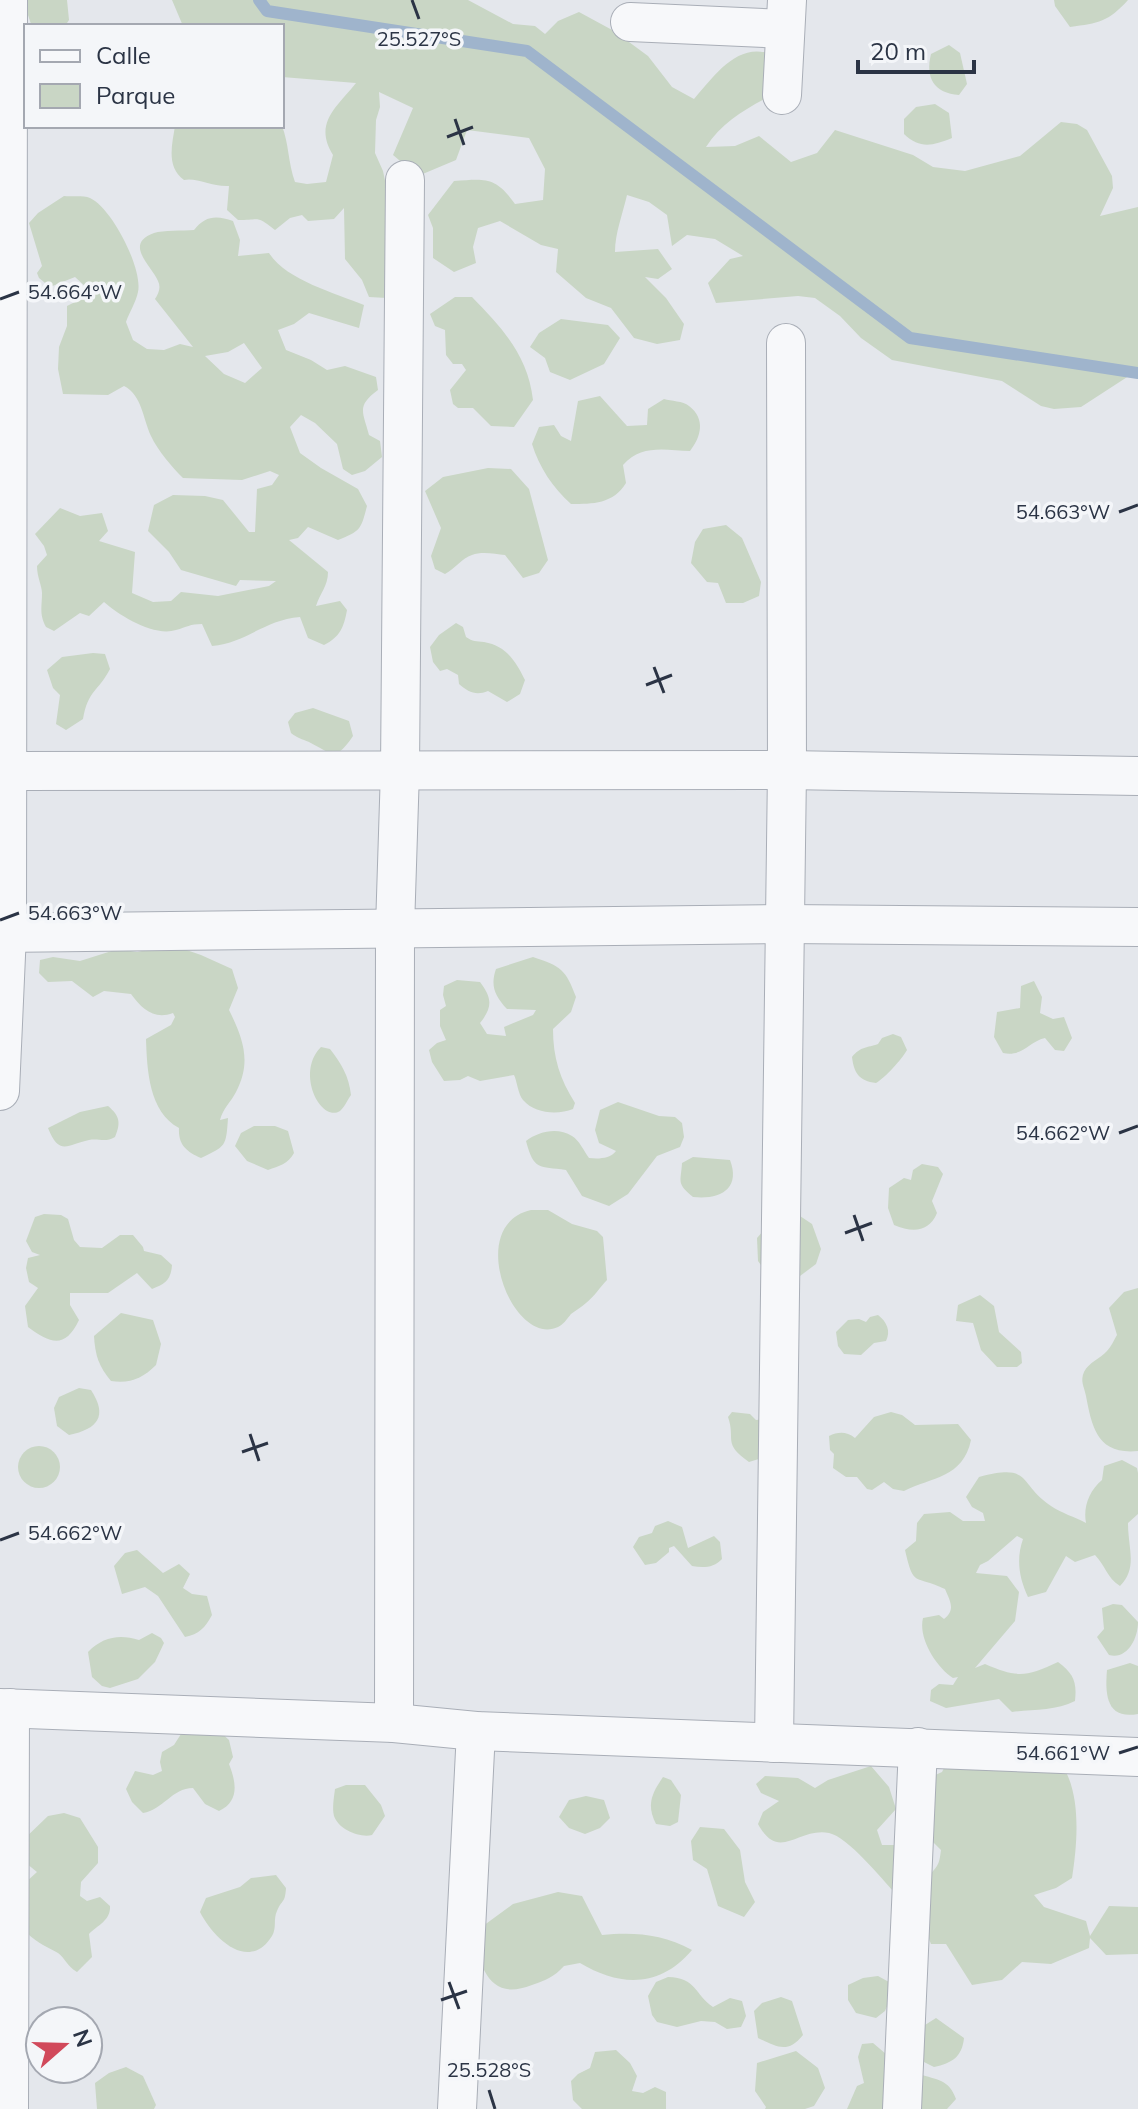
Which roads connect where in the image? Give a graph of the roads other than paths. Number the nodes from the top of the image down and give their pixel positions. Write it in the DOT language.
graph roads {
  1 [pos="8,0"];
  2 [pos="786,14"];
  3 [pos="630,22"];
  4 [pos="782,95"];
  5 [pos="405,180"];
  6 [pos="786,343"];
  7 [pos="400,770"];
  8 [pos="787,770"];
  9 [pos="7,771"];
  10 [pos="1138,776"];
  11 [pos="785,924"];
  12 [pos="1138,927"];
  13 [pos="395,928"];
  14 [pos="4,933"];
  15 [pos="0,1091"];
  16 [pos="5,1708"];
  17 [pos="394,1723"];
  18 [pos="476,1731"];
  19 [pos="774,1743"];
  20 [pos="918,1747"];
  21 [pos="1138,1757"];
  22 [pos="9,2109"];
  23 [pos="457,2109"];
  24 [pos="902,2109"];
  1 -- 9 [label="street"];
  2 -- 3 [label="street"];
  2 -- 4 [label="street"];
  5 -- 7 [label="street"];
  6 -- 8 [label="street"];
  7 -- 8 [label="street"];
  7 -- 9 [label="street"];
  7 -- 13 [label="street"];
  8 -- 10 [label="street"];
  8 -- 11 [label="street"];
  9 -- 14 [label="street"];
  11 -- 12 [label="street"];
  11 -- 13 [label="street"];
  11 -- 19 [label="street"];
  13 -- 14 [label="street"];
  13 -- 17 [label="street"];
  14 -- 15 [label="street"];
  16 -- 17 [label="street"];
  16 -- 22 [label="street"];
  17 -- 18 [label="street"];
  18 -- 19 [label="street"];
  18 -- 23 [label="street"];
  19 -- 20 [label="street"];
  20 -- 21 [label="street"];
  20 -- 24 [label="street"];
}
